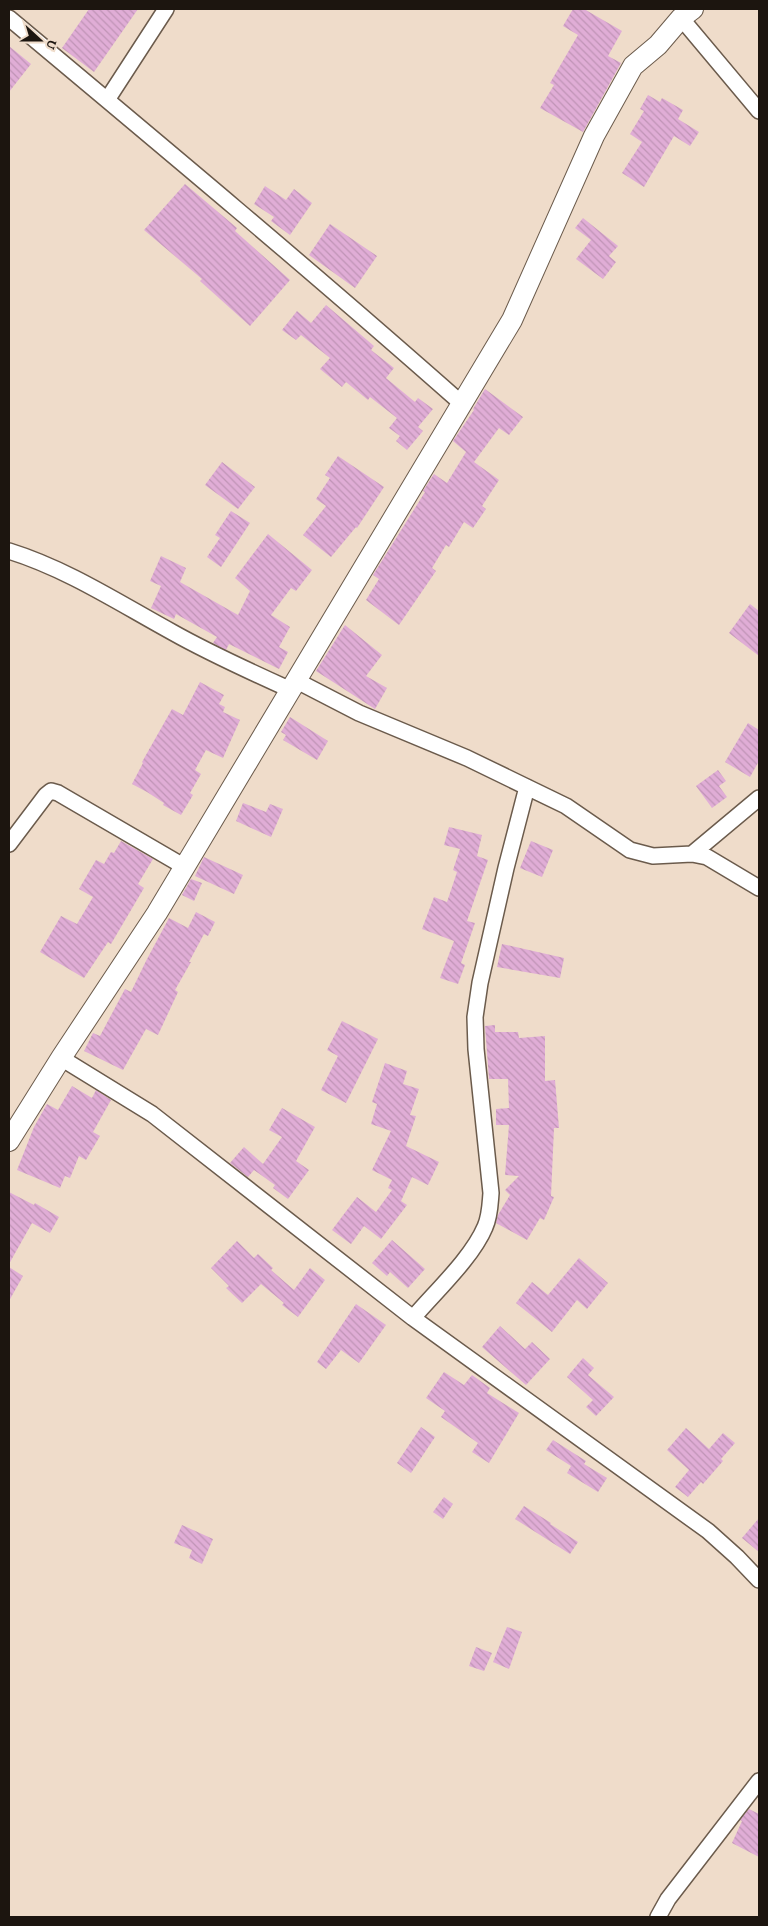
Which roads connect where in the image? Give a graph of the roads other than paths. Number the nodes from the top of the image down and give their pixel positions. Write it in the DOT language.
graph roads {
  1 [pos="166,9"];
  2 [pos="687,13"];
  3 [pos="9,18"];
  4 [pos="107,100"];
  5 [pos="759,110"];
  6 [pos="461,404"];
  7 [pos="9,551"];
  8 [pos="294,686"];
  9 [pos="527,787"];
  10 [pos="759,798"];
  11 [pos="9,844"];
  12 [pos="692,854"];
  13 [pos="185,867"];
  14 [pos="759,888"];
  15 [pos="61,1058"];
  16 [pos="9,1141"];
  17 [pos="412,1318"];
  18 [pos="759,1580"];
  19 [pos="759,1781"];
  20 [pos="658,1917"];
  1 -- 4 [label="street"];
  2 -- 5 [label="street"];
  2 -- 6 [label="street"];
  3 -- 4 [label="street"];
  4 -- 6 [label="street"];
  6 -- 8 [label="street"];
  7 -- 8 [label="street"];
  8 -- 9 [label="street"];
  8 -- 13 [label="street"];
  9 -- 12 [label="street"];
  9 -- 17 [label="street"];
  10 -- 12 [label="street"];
  11 -- 13 [label="street"];
  12 -- 14 [label="street"];
  13 -- 15 [label="street"];
  15 -- 16 [label="street"];
  15 -- 17 [label="street"];
  17 -- 18 [label="street"];
  19 -- 20 [label="street"];
}
